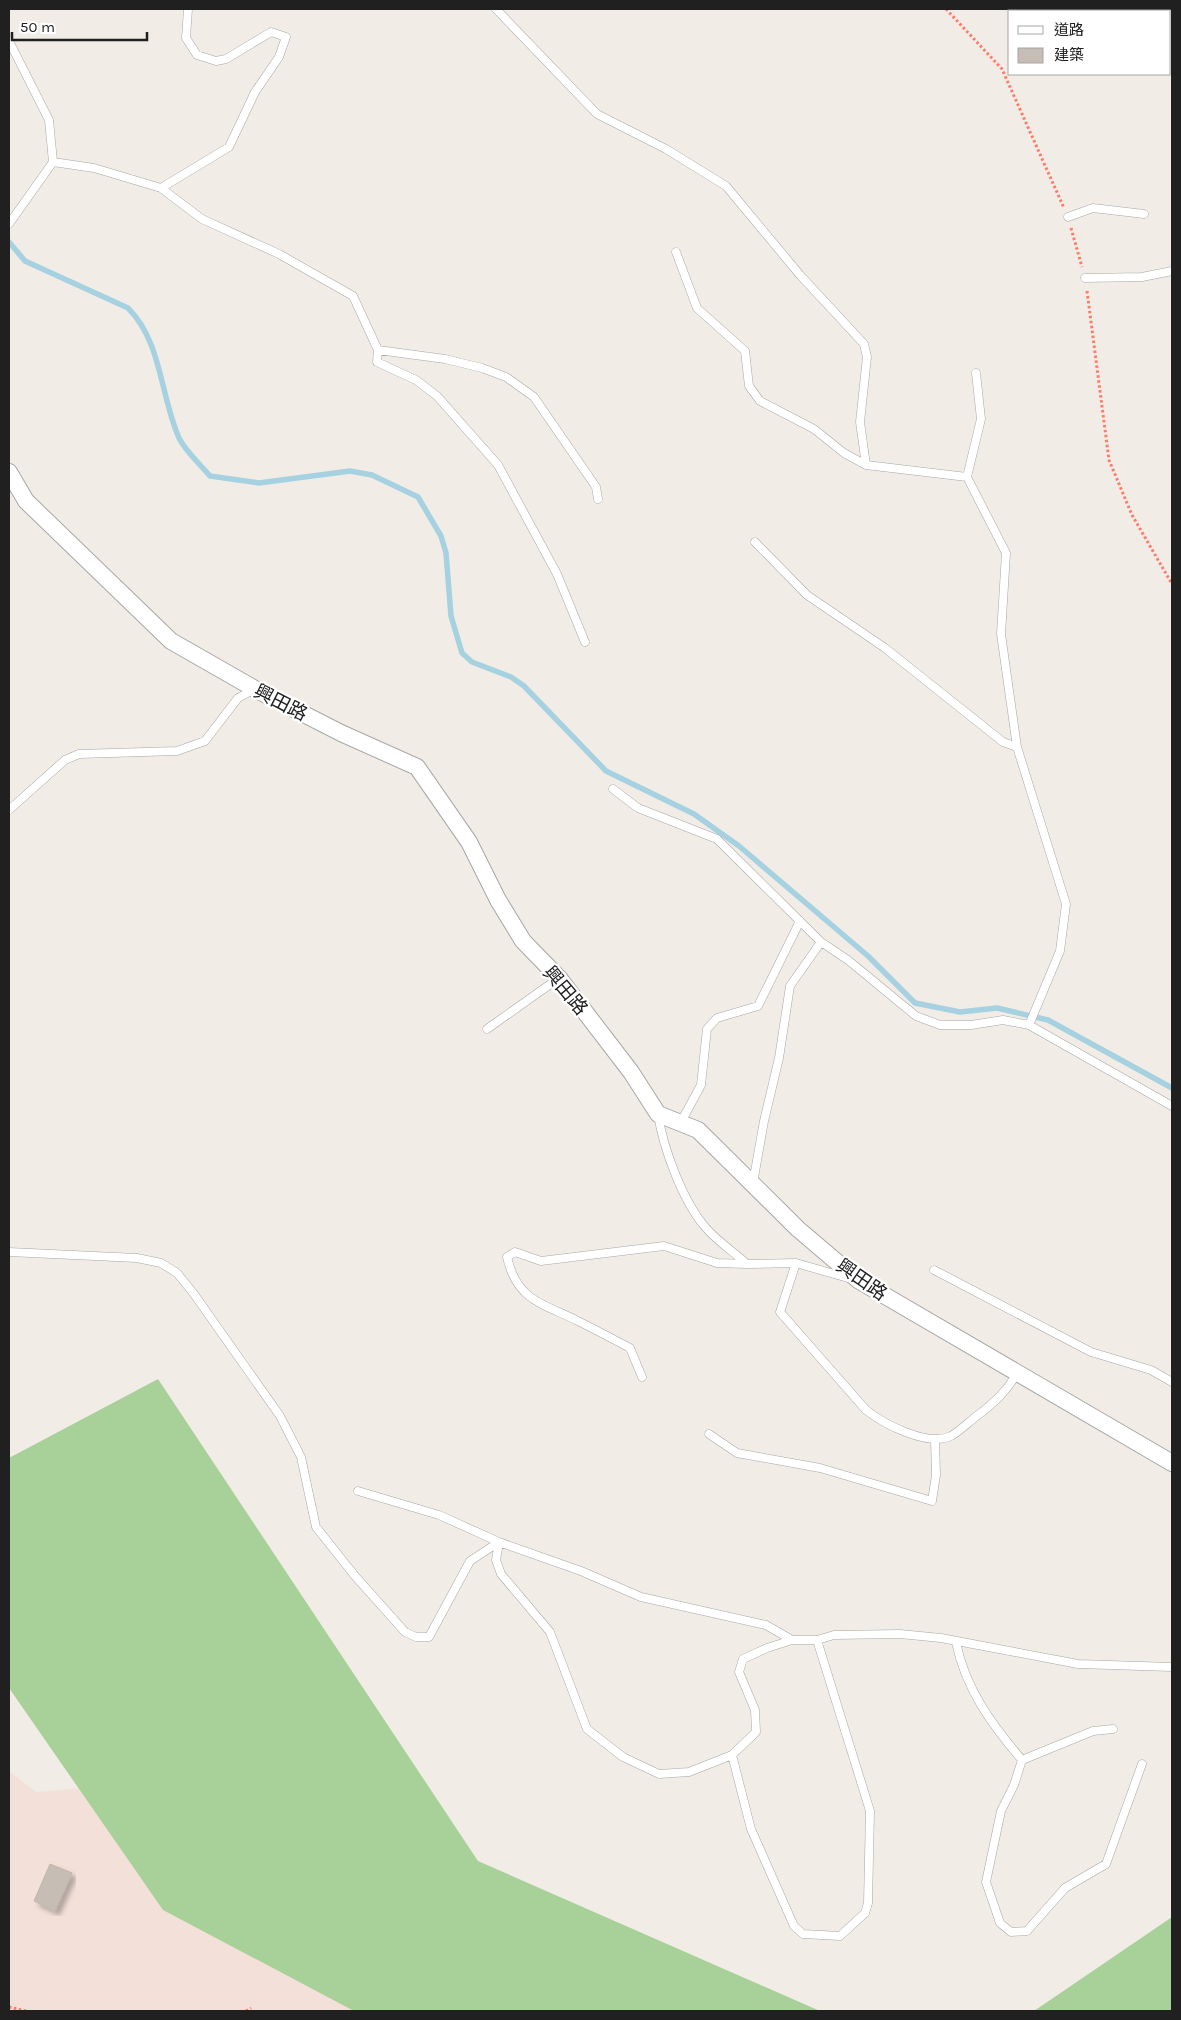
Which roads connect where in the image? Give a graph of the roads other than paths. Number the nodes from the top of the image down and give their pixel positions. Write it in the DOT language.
graph roads {
  1 [pos="188,9"];
  2 [pos="496,9"];
  3 [pos="9,41"];
  4 [pos="53,162"];
  5 [pos="161,188"];
  6 [pos="1144,214"];
  7 [pos="1068,217"];
  8 [pos="9,224"];
  9 [pos="676,252"];
  10 [pos="1172,271"];
  11 [pos="1086,278"];
  12 [pos="378,350"];
  13 [pos="976,373"];
  14 [pos="866,465"];
  15 [pos="9,472"];
  16 [pos="967,477"];
  17 [pos="598,500"];
  18 [pos="755,542"];
  19 [pos="585,642"];
  20 [pos="255,689"];
  21 [pos="1017,747"];
  22 [pos="613,789"];
  23 [pos="9,810"];
  24 [pos="800,921"];
  25 [pos="821,942"];
  26 [pos="559,978"];
  27 [pos="1029,1025"];
  28 [pos="487,1029"];
  29 [pos="1172,1106"];
  30 [pos="658,1114"];
  31 [pos="681,1122"];
  32 [pos="753,1185"];
  33 [pos="9,1252"];
  34 [pos="796,1263"];
  35 [pos="747,1264"];
  36 [pos="934,1270"];
  37 [pos="858,1280"];
  38 [pos="1016,1373"];
  39 [pos="642,1378"];
  40 [pos="1172,1382"];
  41 [pos="710,1434"];
  42 [pos="935,1439"];
  43 [pos="1172,1463"];
  44 [pos="358,1491"];
  45 [pos="499,1542"];
  46 [pos="792,1640"];
  47 [pos="817,1640"];
  48 [pos="956,1642"];
  49 [pos="1172,1667"];
  50 [pos="1113,1729"];
  51 [pos="732,1755"];
  52 [pos="1022,1760"];
  53 [pos="1142,1764"];
  1 -- 5 [label="lane"];
  2 -- 14 [label="lane"];
  3 -- 4 [label="lane"];
  4 -- 5 [label="lane"];
  4 -- 8 [label="lane"];
  5 -- 12 [label="lane"];
  6 -- 7 [label="lane"];
  9 -- 14 [label="lane"];
  10 -- 11 [label="lane"];
  12 -- 17 [label="lane"];
  12 -- 19 [label="lane"];
  13 -- 16 [label="lane"];
  14 -- 16 [label="lane"];
  15 -- 20 [label="street, 興田路"];
  16 -- 21 [label="lane"];
  18 -- 21 [label="lane"];
  20 -- 23 [label="lane"];
  20 -- 26 [label="street, 興田路"];
  21 -- 27 [label="lane"];
  22 -- 24 [label="lane"];
  24 -- 25 [label="lane"];
  24 -- 31 [label="lane"];
  25 -- 27 [label="lane"];
  25 -- 32 [label="lane"];
  26 -- 28 [label="lane"];
  26 -- 30 [label="street, 興田路"];
  27 -- 29 [label="lane"];
  30 -- 31 [label="street, 興田路"];
  30 -- 35 [label="lane"];
  31 -- 32 [label="street, 興田路"];
  32 -- 37 [label="street, 興田路"];
  33 -- 45 [label="lane"];
  34 -- 35 [label="lane"];
  34 -- 37 [label="lane"];
  34 -- 42 [label="lane"];
  35 -- 39 [label="lane"];
  36 -- 40 [label="lane"];
  37 -- 38 [label="street, 興田路"];
  38 -- 42 [label="lane"];
  38 -- 43 [label="street, 興田路"];
  41 -- 42 [label="lane"];
  44 -- 45 [label="lane"];
  45 -- 46 [label="lane"];
  45 -- 51 [label="lane"];
  46 -- 47 [label="lane"];
  46 -- 51 [label="lane"];
  47 -- 48 [label="lane"];
  47 -- 51 [label="lane"];
  48 -- 49 [label="lane"];
  48 -- 52 [label="lane"];
  50 -- 52 [label="lane"];
  52 -- 53 [label="lane"];
}
